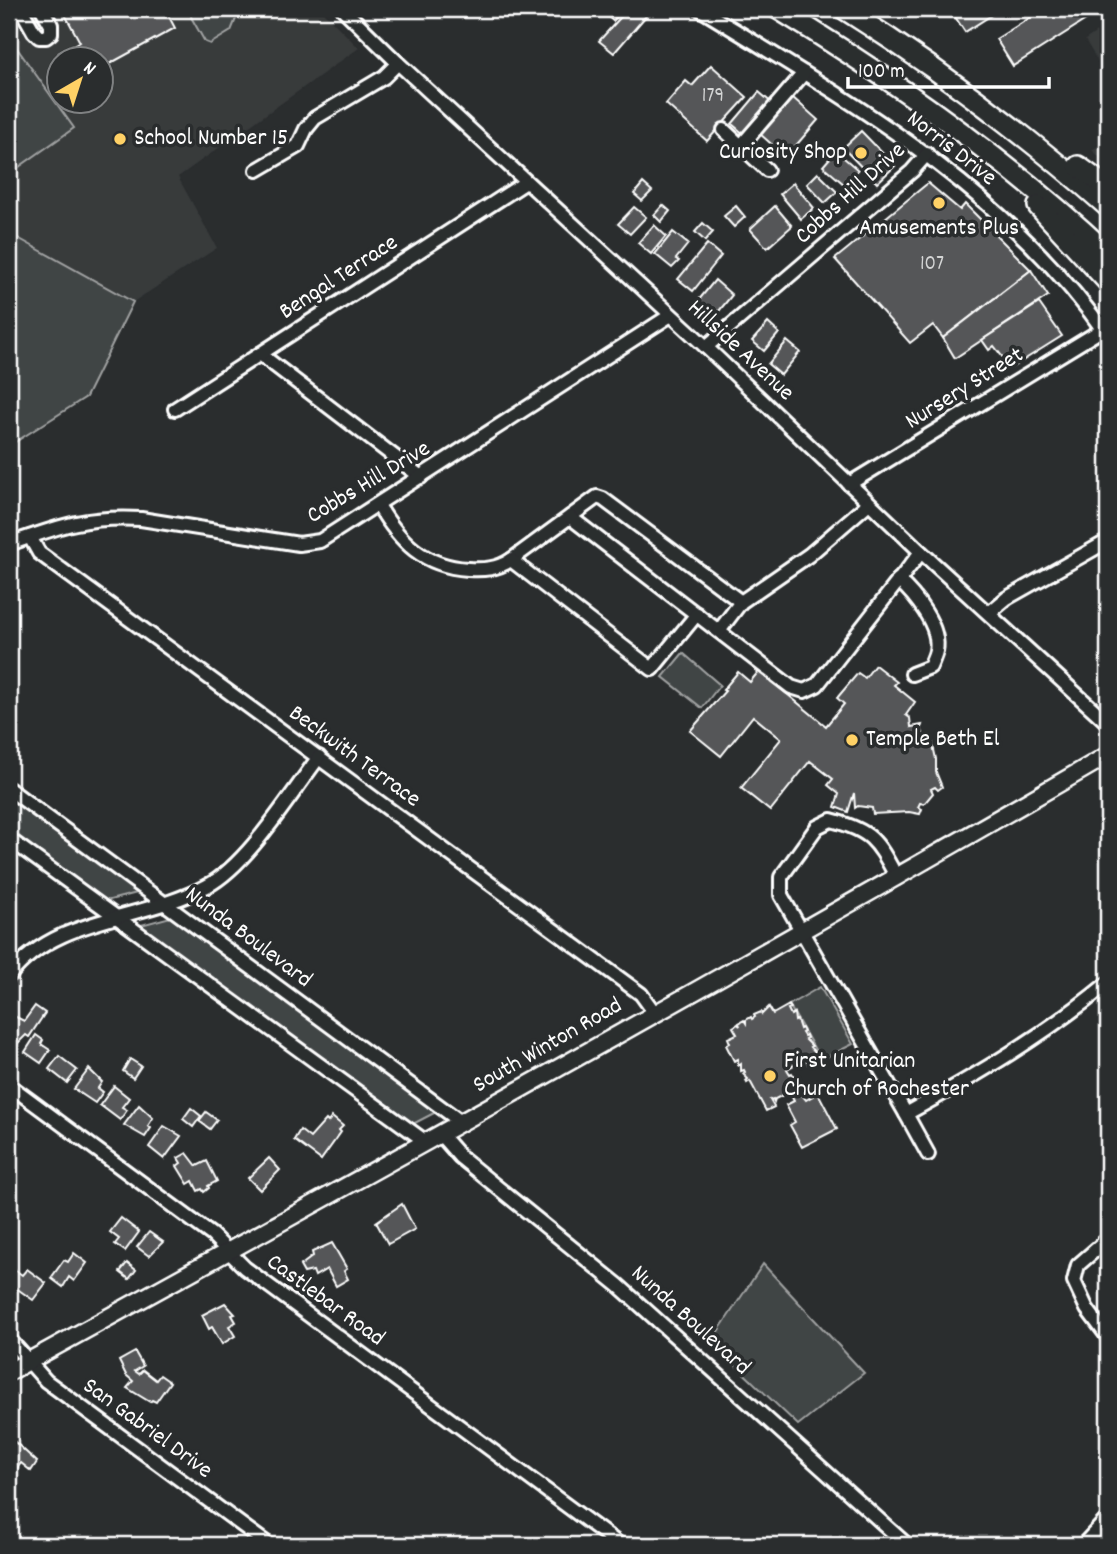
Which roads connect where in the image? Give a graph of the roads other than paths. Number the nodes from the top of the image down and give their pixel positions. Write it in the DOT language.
graph roads {
  1 [pos="21,9"];
  2 [pos="42,9"];
  3 [pos="343,9"];
  4 [pos="701,9"];
  5 [pos="778,9"];
  6 [pos="845,9"];
  7 [pos="398,63"];
  8 [pos="804,73"];
  9 [pos="958,85"];
  10 [pos="723,130"];
  11 [pos="741,146"];
  12 [pos="985,149"];
  13 [pos="927,154"];
  14 [pos="257,170"];
  15 [pos="766,170"];
  16 [pos="526,182"];
  17 [pos="1108,188"];
  18 [pos="1108,207"];
  19 [pos="1108,254"];
  20 [pos="1108,282"];
  21 [pos="671,315"];
  22 [pos="1105,333"];
  23 [pos="706,347"];
  24 [pos="260,354"];
  25 [pos="175,409"];
  26 [pos="421,477"];
  27 [pos="849,484"];
  28 [pos="869,503"];
  29 [pos="379,505"];
  30 [pos="570,517"];
  31 [pos="30,537"];
  32 [pos="1108,541"];
  33 [pos="9,544"];
  34 [pos="921,551"];
  35 [pos="511,560"];
  36 [pos="898,580"];
  37 [pos="741,602"];
  38 [pos="989,613"];
  39 [pos="697,614"];
  40 [pos="719,631"];
  41 [pos="912,674"];
  42 [pos="1108,723"];
  43 [pos="1108,755"];
  44 [pos="319,757"];
  45 [pos="9,789"];
  46 [pos="9,839"];
  47 [pos="897,878"];
  48 [pos="167,903"];
  49 [pos="117,918"];
  50 [pos="802,931"];
  51 [pos="9,976"];
  52 [pos="1108,983"];
  53 [pos="654,1012"];
  54 [pos="9,1085"];
  55 [pos="906,1114"];
  56 [pos="461,1122"];
  57 [pos="433,1138"];
  58 [pos="928,1154"];
  59 [pos="1108,1239"];
  60 [pos="230,1251"];
  61 [pos="1108,1337"];
  62 [pos="9,1339"];
  63 [pos="29,1361"];
  64 [pos="9,1372"];
  65 [pos="1108,1518"];
  66 [pos="269,1545"];
  67 [pos="620,1545"];
  68 [pos="907,1545"];
  69 [pos="1083,1545"];
  1 -- 2 [label="street"];
  3 -- 7 [label="street, Hillside Avenue"];
  4 -- 8 [label="street, Norris Drive"];
  5 -- 12 [label="highway"];
  6 -- 9 [label="highway"];
  7 -- 14 [label="street"];
  7 -- 16 [label="street, Hillside Avenue"];
  8 -- 11 [label="street"];
  8 -- 13 [label="street, Norris Drive"];
  9 -- 17 [label="highway"];
  9 -- 18 [label="highway"];
  10 -- 11 [label="street"];
  11 -- 15 [label="street"];
  12 -- 19 [label="highway"];
  12 -- 20 [label="highway"];
  13 -- 22 [label="street, Norris Drive"];
  13 -- 23 [label="street, Cobbs Hill Drive"];
  16 -- 21 [label="street, Hillside Avenue"];
  16 -- 24 [label="street, Bengal Terrace"];
  21 -- 23 [label="street, Hillside Avenue"];
  21 -- 26 [label="street, Cobbs Hill Drive"];
  22 -- 27 [label="street, Nursery Street"];
  23 -- 27 [label="street, Hillside Avenue"];
  24 -- 25 [label="street, Bengal Terrace"];
  24 -- 26 [label="street"];
  26 -- 29 [label="street, Cobbs Hill Drive"];
  27 -- 28 [label="street, Hillside Avenue"];
  28 -- 34 [label="street, Hillside Avenue"];
  28 -- 37 [label="street"];
  29 -- 31 [label="street, Cobbs Hill Drive"];
  29 -- 35 [label="street"];
  30 -- 35 [label="street"];
  30 -- 37 [label="street"];
  30 -- 39 [label="street"];
  31 -- 33 [label="street, Cobbs Hill Drive"];
  31 -- 44 [label="street, Beckwith Terrace"];
  32 -- 38 [label="street"];
  34 -- 36 [label="street"];
  34 -- 38 [label="street, Hillside Avenue"];
  35 -- 39 [label="street"];
  36 -- 40 [label="street"];
  36 -- 41 [label="street"];
  37 -- 40 [label="street"];
  38 -- 42 [label="street, Hillside Avenue"];
  39 -- 40 [label="street"];
  43 -- 47 [label="main road, South Winton Road"];
  44 -- 48 [label="street"];
  44 -- 53 [label="street, Beckwith Terrace"];
  45 -- 48 [label="street, Nunda Boulevard"];
  46 -- 49 [label="street, Nunda Boulevard"];
  47 -- 50 [label="main road, South Winton Road"];
  47 -- 50 [label="street"];
  48 -- 49 [label="street"];
  48 -- 56 [label="street, Nunda Boulevard"];
  49 -- 51 [label="street"];
  49 -- 57 [label="street, Nunda Boulevard"];
  50 -- 53 [label="main road, South Winton Road"];
  50 -- 55 [label="street"];
  52 -- 55 [label="street"];
  53 -- 56 [label="main road, South Winton Road"];
  54 -- 60 [label="street, Castlebar Road"];
  55 -- 58 [label="street"];
  56 -- 57 [label="main road, South Winton Road"];
  57 -- 60 [label="main road, South Winton Road"];
  57 -- 68 [label="street, Nunda Boulevard"];
  59 -- 61 [label="street"];
  60 -- 63 [label="main road, South Winton Road"];
  60 -- 67 [label="street, Castlebar Road"];
  62 -- 63 [label="street, San Gabriel Drive"];
  63 -- 64 [label="main road, South Winton Road"];
  63 -- 66 [label="street, San Gabriel Drive"];
  65 -- 69 [label="street"];
}
